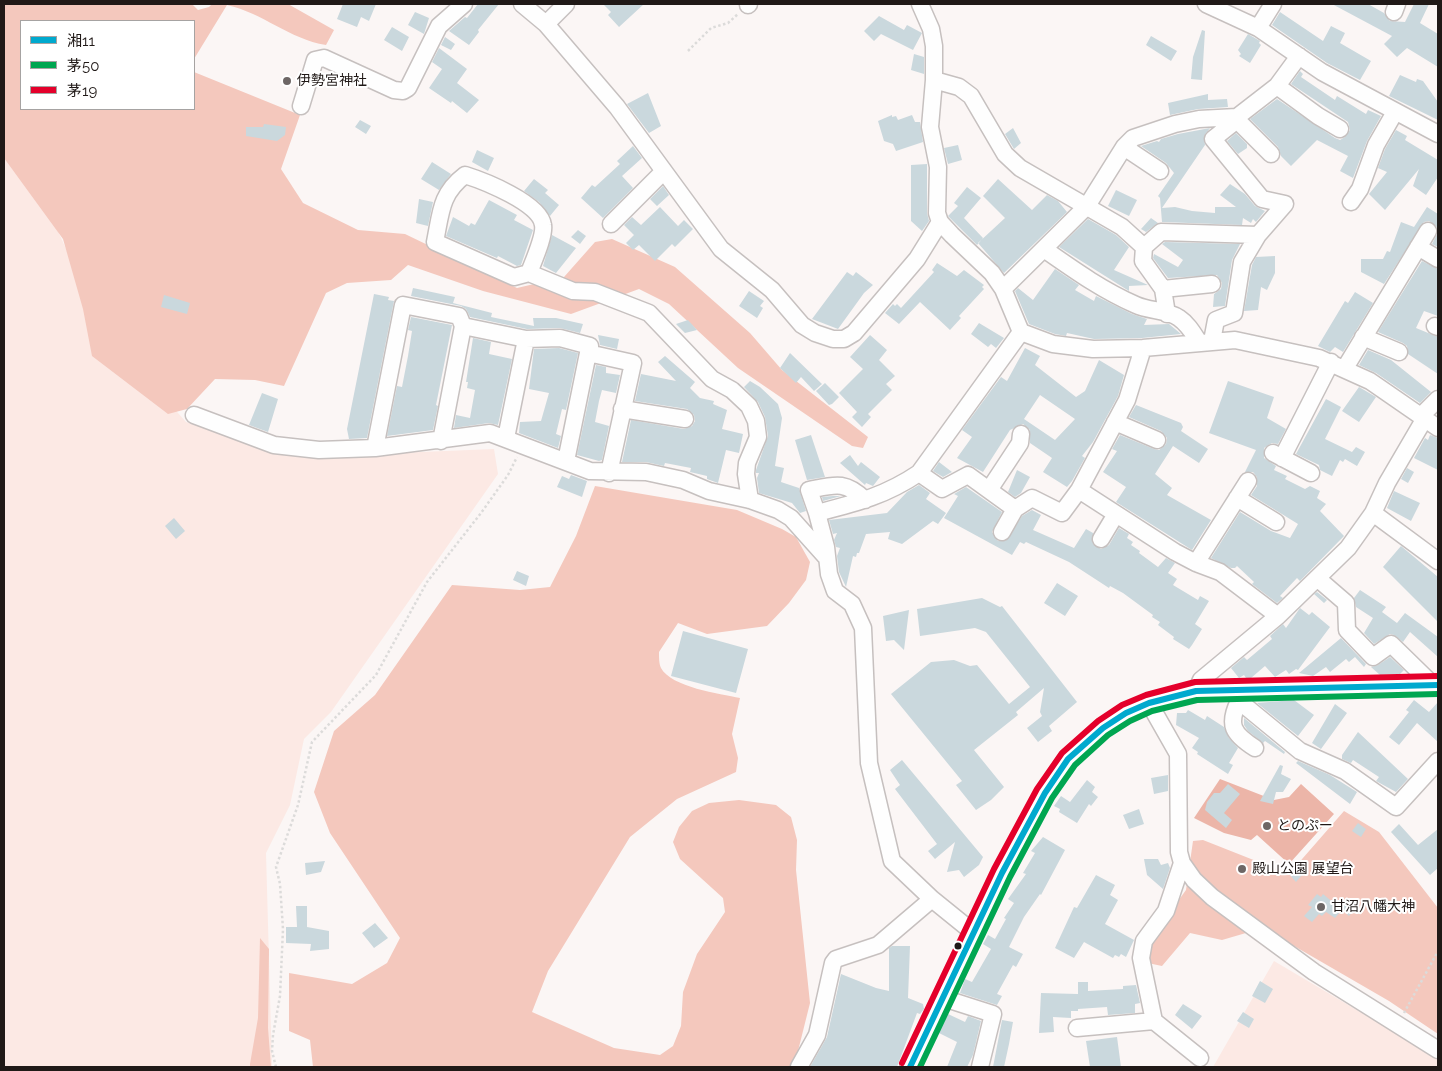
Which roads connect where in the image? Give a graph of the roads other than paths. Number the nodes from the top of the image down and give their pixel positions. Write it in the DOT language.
graph roads {
  1 [pos="464,4"];
  2 [pos="522,4"];
  3 [pos="566,4"];
  4 [pos="920,4"];
  5 [pos="1206,4"];
  6 [pos="1273,4"];
  7 [pos="546,24"];
  8 [pos="1258,28"];
  9 [pos="1299,56"];
  10 [pos="934,80"];
  11 [pos="1278,86"];
  12 [pos="301,106"];
  13 [pos="1395,112"];
  14 [pos="1237,118"];
  15 [pos="1340,129"];
  16 [pos="1438,134"];
  17 [pos="1124,147"];
  18 [pos="1271,154"];
  19 [pos="664,171"];
  20 [pos="1160,171"];
  21 [pos="1351,202"];
  22 [pos="1087,206"];
  23 [pos="940,222"];
  24 [pos="611,224"];
  25 [pos="1428,231"];
  26 [pos="1258,235"];
  27 [pos="1144,247"];
  28 [pos="1418,247"];
  29 [pos="1044,249"];
  30 [pos="1438,259"];
  31 [pos="529,273"];
  32 [pos="1212,284"];
  33 [pos="1163,289"];
  34 [pos="1003,290"];
  35 [pos="1167,314"];
  36 [pos="463,326"];
  37 [pos="1021,332"];
  38 [pos="1363,338"];
  39 [pos="526,339"];
  40 [pos="1206,341"];
  41 [pos="1143,348"];
  42 [pos="1399,352"];
  43 [pos="588,353"];
  44 [pos="1338,365"];
  45 [pos="1438,398"];
  46 [pos="622,409"];
  47 [pos="194,415"];
  48 [pos="1423,417"];
  49 [pos="685,419"];
  50 [pos="1115,422"];
  51 [pos="1438,428"];
  52 [pos="1021,434"];
  53 [pos="506,438"];
  54 [pos="1157,440"];
  55 [pos="441,441"];
  56 [pos="375,448"];
  57 [pos="566,461"];
  58 [pos="609,473"];
  59 [pos="919,473"];
  60 [pos="1311,473"];
  61 [pos="1248,481"];
  62 [pos="989,490"];
  63 [pos="1079,490"];
  64 [pos="1237,498"];
  65 [pos="750,500"];
  66 [pos="865,500"];
  67 [pos="1015,508"];
  68 [pos="817,513"];
  69 [pos="1373,513"];
  70 [pos="1116,514"];
  71 [pos="1276,522"];
  72 [pos="1002,532"];
  73 [pos="1100,538"];
  74 [pos="826,556"];
  75 [pos="1438,561"];
  76 [pos="1196,563"];
  77 [pos="1317,578"];
  78 [pos="1278,616"];
  79 [pos="1435,685"];
  80 [pos="1196,691"];
  81 [pos="1236,696"];
  82 [pos="1149,703"];
  83 [pos="1255,748"];
  84 [pos="1438,761"];
  85 [pos="1182,863"];
  86 [pos="932,899"];
  87 [pos="974,933"];
  88 [pos="942,998"];
  89 [pos="1154,1021"];
  90 [pos="1077,1028"];
  91 [pos="1438,1050"];
  92 [pos="1200,1058"];
  93 [pos="799,1067"];
  94 [pos="910,1067"];
  95 [pos="980,1067"];
  1 -- 12 [label="street"];
  2 -- 7 [label="street"];
  3 -- 7 [label="street"];
  4 -- 10 [label="street"];
  5 -- 8 [label="street"];
  6 -- 8 [label="street"];
  7 -- 19 [label="street"];
  8 -- 9 [label="street"];
  9 -- 11 [label="street"];
  9 -- 13 [label="street"];
  10 -- 22 [label="street"];
  10 -- 23 [label="street"];
  11 -- 14 [label="street"];
  11 -- 15 [label="street"];
  13 -- 16 [label="street"];
  13 -- 21 [label="street"];
  14 -- 17 [label="street"];
  14 -- 18 [label="street"];
  14 -- 26 [label="street"];
  17 -- 20 [label="street"];
  17 -- 22 [label="street"];
  19 -- 23 [label="street"];
  19 -- 24 [label="street"];
  22 -- 27 [label="street"];
  22 -- 29 [label="street"];
  23 -- 34 [label="street"];
  25 -- 28 [label="street"];
  26 -- 27 [label="street"];
  26 -- 40 [label="street"];
  27 -- 33 [label="street"];
  28 -- 30 [label="street"];
  28 -- 38 [label="street"];
  29 -- 34 [label="street"];
  29 -- 35 [label="street"];
  31 -- 31 [label="street"];
  31 -- 65 [label="street"];
  32 -- 33 [label="street"];
  33 -- 35 [label="street"];
  34 -- 37 [label="street"];
  35 -- 40 [label="street"];
  36 -- 39 [label="street"];
  36 -- 55 [label="street"];
  36 -- 56 [label="street"];
  37 -- 41 [label="street"];
  37 -- 59 [label="street"];
  38 -- 42 [label="street"];
  38 -- 44 [label="street"];
  39 -- 43 [label="street"];
  39 -- 53 [label="street"];
  40 -- 41 [label="street"];
  40 -- 44 [label="street"];
  41 -- 50 [label="street"];
  43 -- 46 [label="street"];
  43 -- 57 [label="street"];
  44 -- 48 [label="street"];
  44 -- 60 [label="street"];
  45 -- 48 [label="street"];
  46 -- 49 [label="street"];
  46 -- 58 [label="street"];
  47 -- 56 [label="street"];
  48 -- 51 [label="street"];
  48 -- 69 [label="street"];
  50 -- 54 [label="street"];
  50 -- 63 [label="street"];
  52 -- 62 [label="street"];
  53 -- 55 [label="street"];
  53 -- 57 [label="street"];
  55 -- 56 [label="street"];
  57 -- 58 [label="street"];
  58 -- 65 [label="street"];
  59 -- 62 [label="street"];
  59 -- 66 [label="street"];
  61 -- 64 [label="street"];
  62 -- 67 [label="street"];
  63 -- 67 [label="street"];
  63 -- 70 [label="street"];
  64 -- 71 [label="street"];
  64 -- 76 [label="street"];
  65 -- 74 [label="street"];
  66 -- 68 [label="street"];
  66 -- 68 [label="street"];
  67 -- 72 [label="street"];
  68 -- 74 [label="street"];
  69 -- 75 [label="street"];
  69 -- 77 [label="street"];
  70 -- 73 [label="street"];
  70 -- 76 [label="street"];
  74 -- 86 [label="street"];
  76 -- 78 [label="street"];
  77 -- 78 [label="street"];
  77 -- 79 [label="street"];
  78 -- 80 [label="street"];
  79 -- 81 [label="main road"];
  80 -- 81 [label="main road"];
  80 -- 82 [label="main road"];
  81 -- 83 [label="street"];
  81 -- 84 [label="street"];
  82 -- 85 [label="street"];
  82 -- 87 [label="main road"];
  85 -- 89 [label="street"];
  85 -- 91 [label="street"];
  86 -- 87 [label="street"];
  86 -- 93 [label="street"];
  87 -- 88 [label="main road"];
  88 -- 94 [label="main road"];
  88 -- 95 [label="street"];
  89 -- 90 [label="street"];
  89 -- 92 [label="street"];
}
